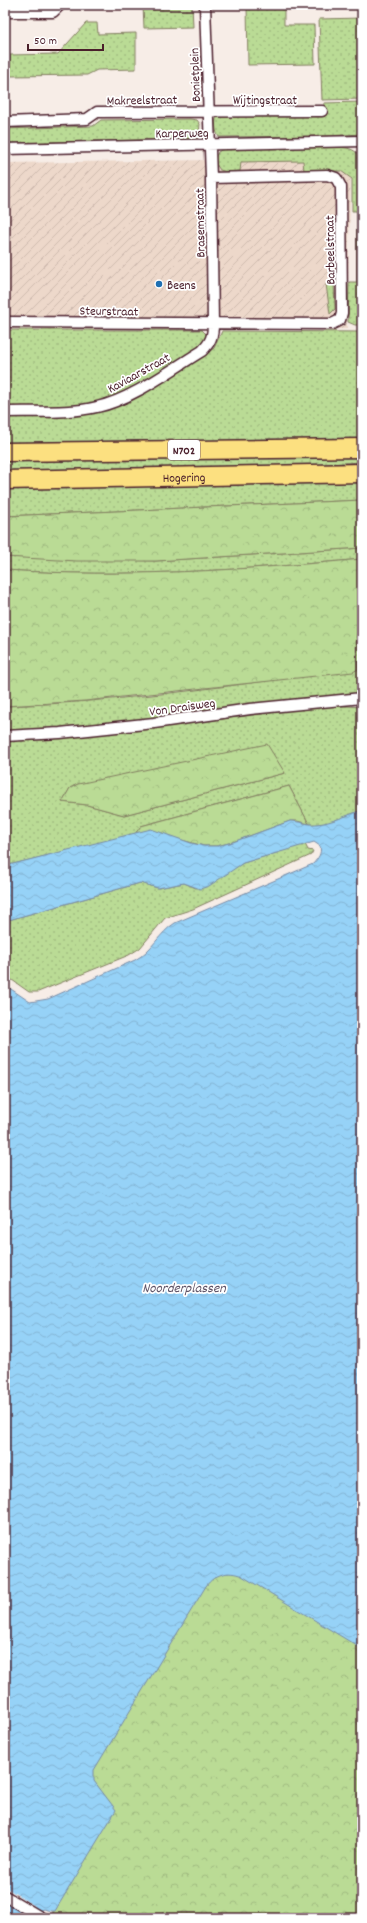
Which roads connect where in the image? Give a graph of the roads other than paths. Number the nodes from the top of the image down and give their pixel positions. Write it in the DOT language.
graph roads {
  1 [pos="60,5"];
  2 [pos="205,5"];
  3 [pos="5,12"];
  4 [pos="322,111"];
  5 [pos="209,112"];
  6 [pos="5,122"];
  7 [pos="361,143"];
  8 [pos="210,145"];
  9 [pos="5,149"];
  10 [pos="211,178"];
  11 [pos="5,322"];
  12 [pos="214,324"];
  13 [pos="5,412"];
  14 [pos="362,448"];
  15 [pos="5,452"];
  16 [pos="362,473"];
  17 [pos="5,480"];
  18 [pos="362,698"];
  19 [pos="5,736"];
  20 [pos="5,1896"];
  21 [pos="42,1918"];
  1 -- 3 [label="street"];
  2 -- 5 [label="street, Bonietplein"];
  4 -- 5 [label="street, Wijtingstraat"];
  5 -- 6 [label="street, Makreelstraat"];
  5 -- 8 [label="street, Bonietplein"];
  7 -- 8 [label="street, Karperweg"];
  8 -- 9 [label="street, Karperweg"];
  8 -- 10 [label="street, Brasemstraat"];
  10 -- 12 [label="street, Brasemstraat"];
  10 -- 12 [label="street, Barbeelstraat"];
  11 -- 12 [label="street, Steurstraat"];
  12 -- 13 [label="street, Kaviaarstraat"];
  14 -- 15 [label="highway, Hogering / N702"];
  16 -- 17 [label="highway, Hogering / N702"];
  18 -- 19 [label="street, Von Draisweg"];
  20 -- 21 [label="street"];
}
